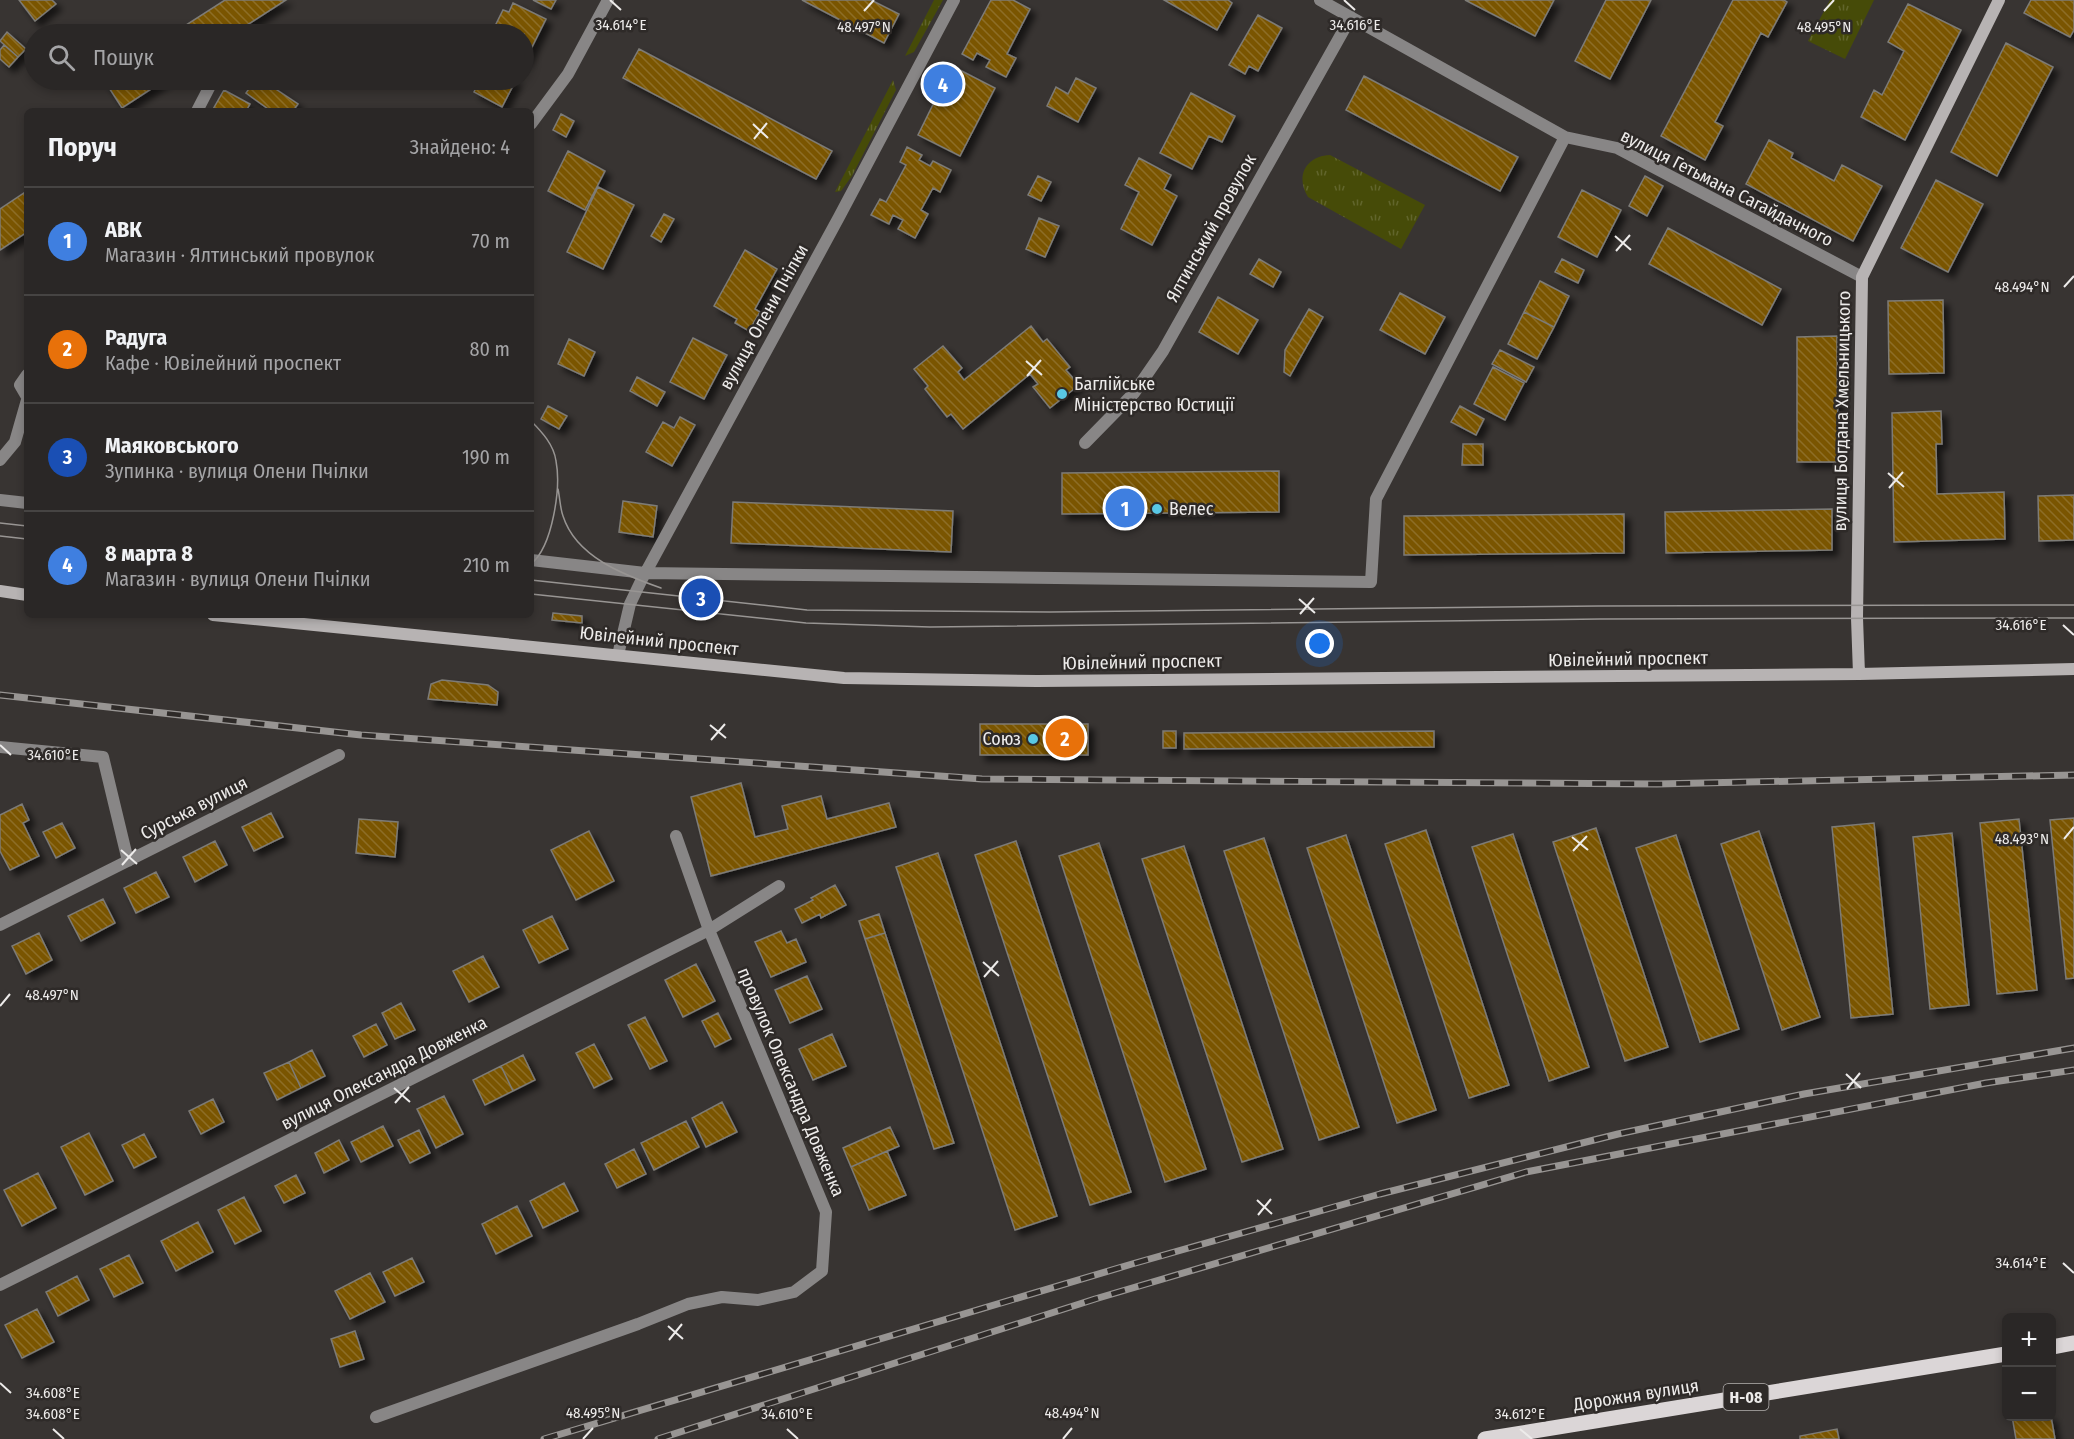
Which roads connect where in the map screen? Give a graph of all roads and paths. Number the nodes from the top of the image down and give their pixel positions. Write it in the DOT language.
graph roads {
  1 [pos="608,0"];
  2 [pos="954,0"];
  3 [pos="1320,0"];
  4 [pos="1999,0"];
  5 [pos="1351,17"];
  6 [pos="208,90"];
  7 [pos="199,108"];
  8 [pos="534,120"];
  9 [pos="1565,137"];
  10 [pos="1862,277"];
  11 [pos="24,379"];
  12 [pos="24,393"];
  13 [pos="24,410"];
  14 [pos="1085,443"];
  15 [pos="0,460"];
  16 [pos="0,500"];
  17 [pos="24,503"];
  18 [pos="534,560"];
  19 [pos="645,573"];
  20 [pos="0,591"];
  21 [pos="24,594"];
  22 [pos="243,618"];
  23 [pos="618,655"];
  24 [pos="2074,669"];
  25 [pos="1859,674"];
  26 [pos="0,747"];
  27 [pos="339,755"];
  28 [pos="676,836"];
  29 [pos="128,861"];
  30 [pos="779,886"];
  31 [pos="0,925"];
  32 [pos="709,930"];
  33 [pos="0,1285"];
  34 [pos="2074,1343"];
  35 [pos="2056,1346"];
  36 [pos="2002,1355"];
  37 [pos="376,1417"];
  38 [pos="1485,1439"];
  1 -- 8 [label="street"];
  2 -- 19 [label="street, вулиця Олени Пчілки"];
  3 -- 5 [label="street, вулиця Гетьмана Сагайдачного"];
  4 -- 10 [label="main road, вулиця Богдана Хмельницького"];
  5 -- 9 [label="street, вулиця Гетьмана Сагайдачного"];
  5 -- 14 [label="street, Ялтинський провулок"];
  6 -- 7 [label="street"];
  9 -- 10 [label="street, вулиця Гетьмана Сагайдачного"];
  9 -- 19 [label="street"];
  10 -- 25 [label="main road, вулиця Богдана Хмельницького"];
  11 -- 12 [label="street"];
  13 -- 15 [label="street"];
  16 -- 17 [label="street"];
  18 -- 19 [label="street"];
  19 -- 23 [label="street, вулиця Олени Пчілки"];
  20 -- 21 [label="main road"];
  22 -- 23 [label="main road, Ювілейний проспект"];
  23 -- 25 [label="main road, Ювілейний проспект"];
  24 -- 25 [label="main road, Ювілейний проспект"];
  26 -- 29 [label="street"];
  27 -- 29 [label="street, Сурська вулиця"];
  28 -- 32 [label="street, провулок Олександра Довженка"];
  29 -- 31 [label="street, Сурська вулиця"];
  30 -- 32 [label="street, вулиця Олександра Довженка"];
  32 -- 33 [label="street, вулиця Олександра Довженка"];
  32 -- 37 [label="street, провулок Олександра Довженка"];
  34 -- 35 [label="main road"];
  36 -- 38 [label="main road, Дорожня вулиця / Н-08"];
}
